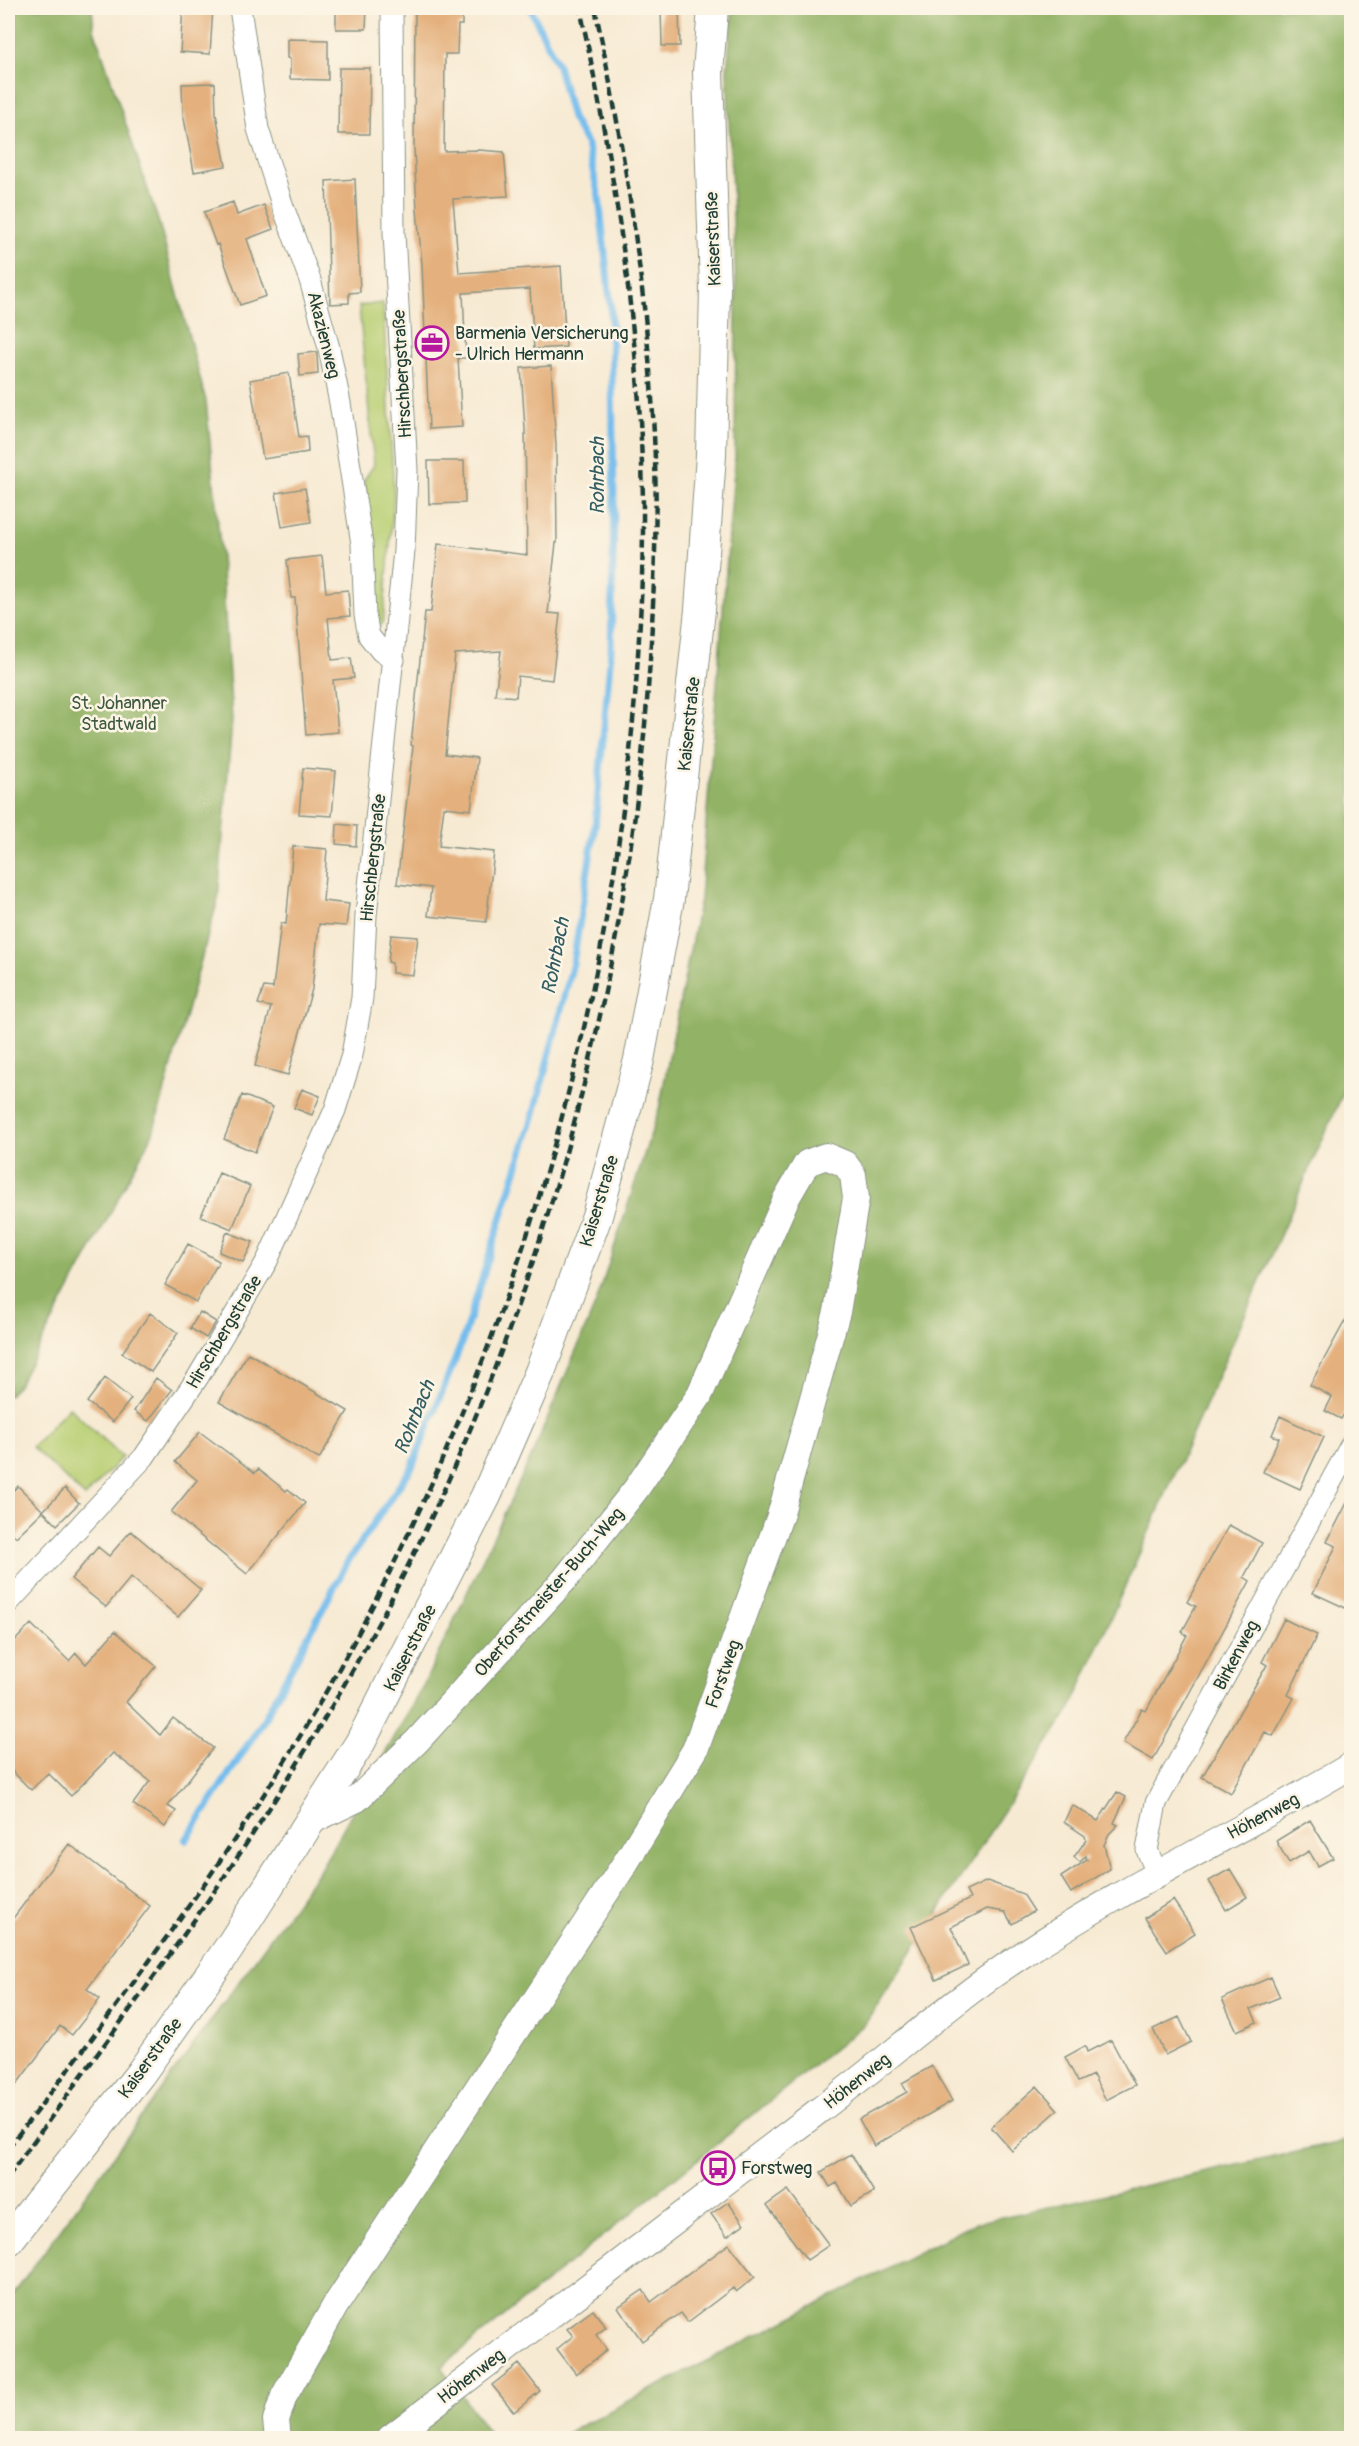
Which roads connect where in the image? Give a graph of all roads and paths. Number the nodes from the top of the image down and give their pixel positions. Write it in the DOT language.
graph roads {
  1 [pos="240,8"];
  2 [pos="392,8"];
  3 [pos="713,8"];
  4 [pos="394,660"];
  5 [pos="856,1198"];
  6 [pos="1352,1443"];
  7 [pos="8,1603"];
  8 [pos="1352,1765"];
  9 [pos="313,1820"];
  10 [pos="1157,1873"];
  11 [pos="8,2241"];
  12 [pos="278,2439"];
  13 [pos="390,2439"];
  1 -- 4 [label="street, Akazienweg"];
  2 -- 4 [label="street, Hirschbergstraße"];
  3 -- 9 [label="main road, Kaiserstraße"];
  4 -- 7 [label="street, Hirschbergstraße"];
  5 -- 9 [label="street, Oberforstmeister-Buch-Weg"];
  5 -- 12 [label="street, Forstweg"];
  6 -- 10 [label="street, Birkenweg"];
  8 -- 10 [label="street, Höhenweg"];
  9 -- 11 [label="main road, Kaiserstraße"];
  10 -- 13 [label="street, Höhenweg"];
}
